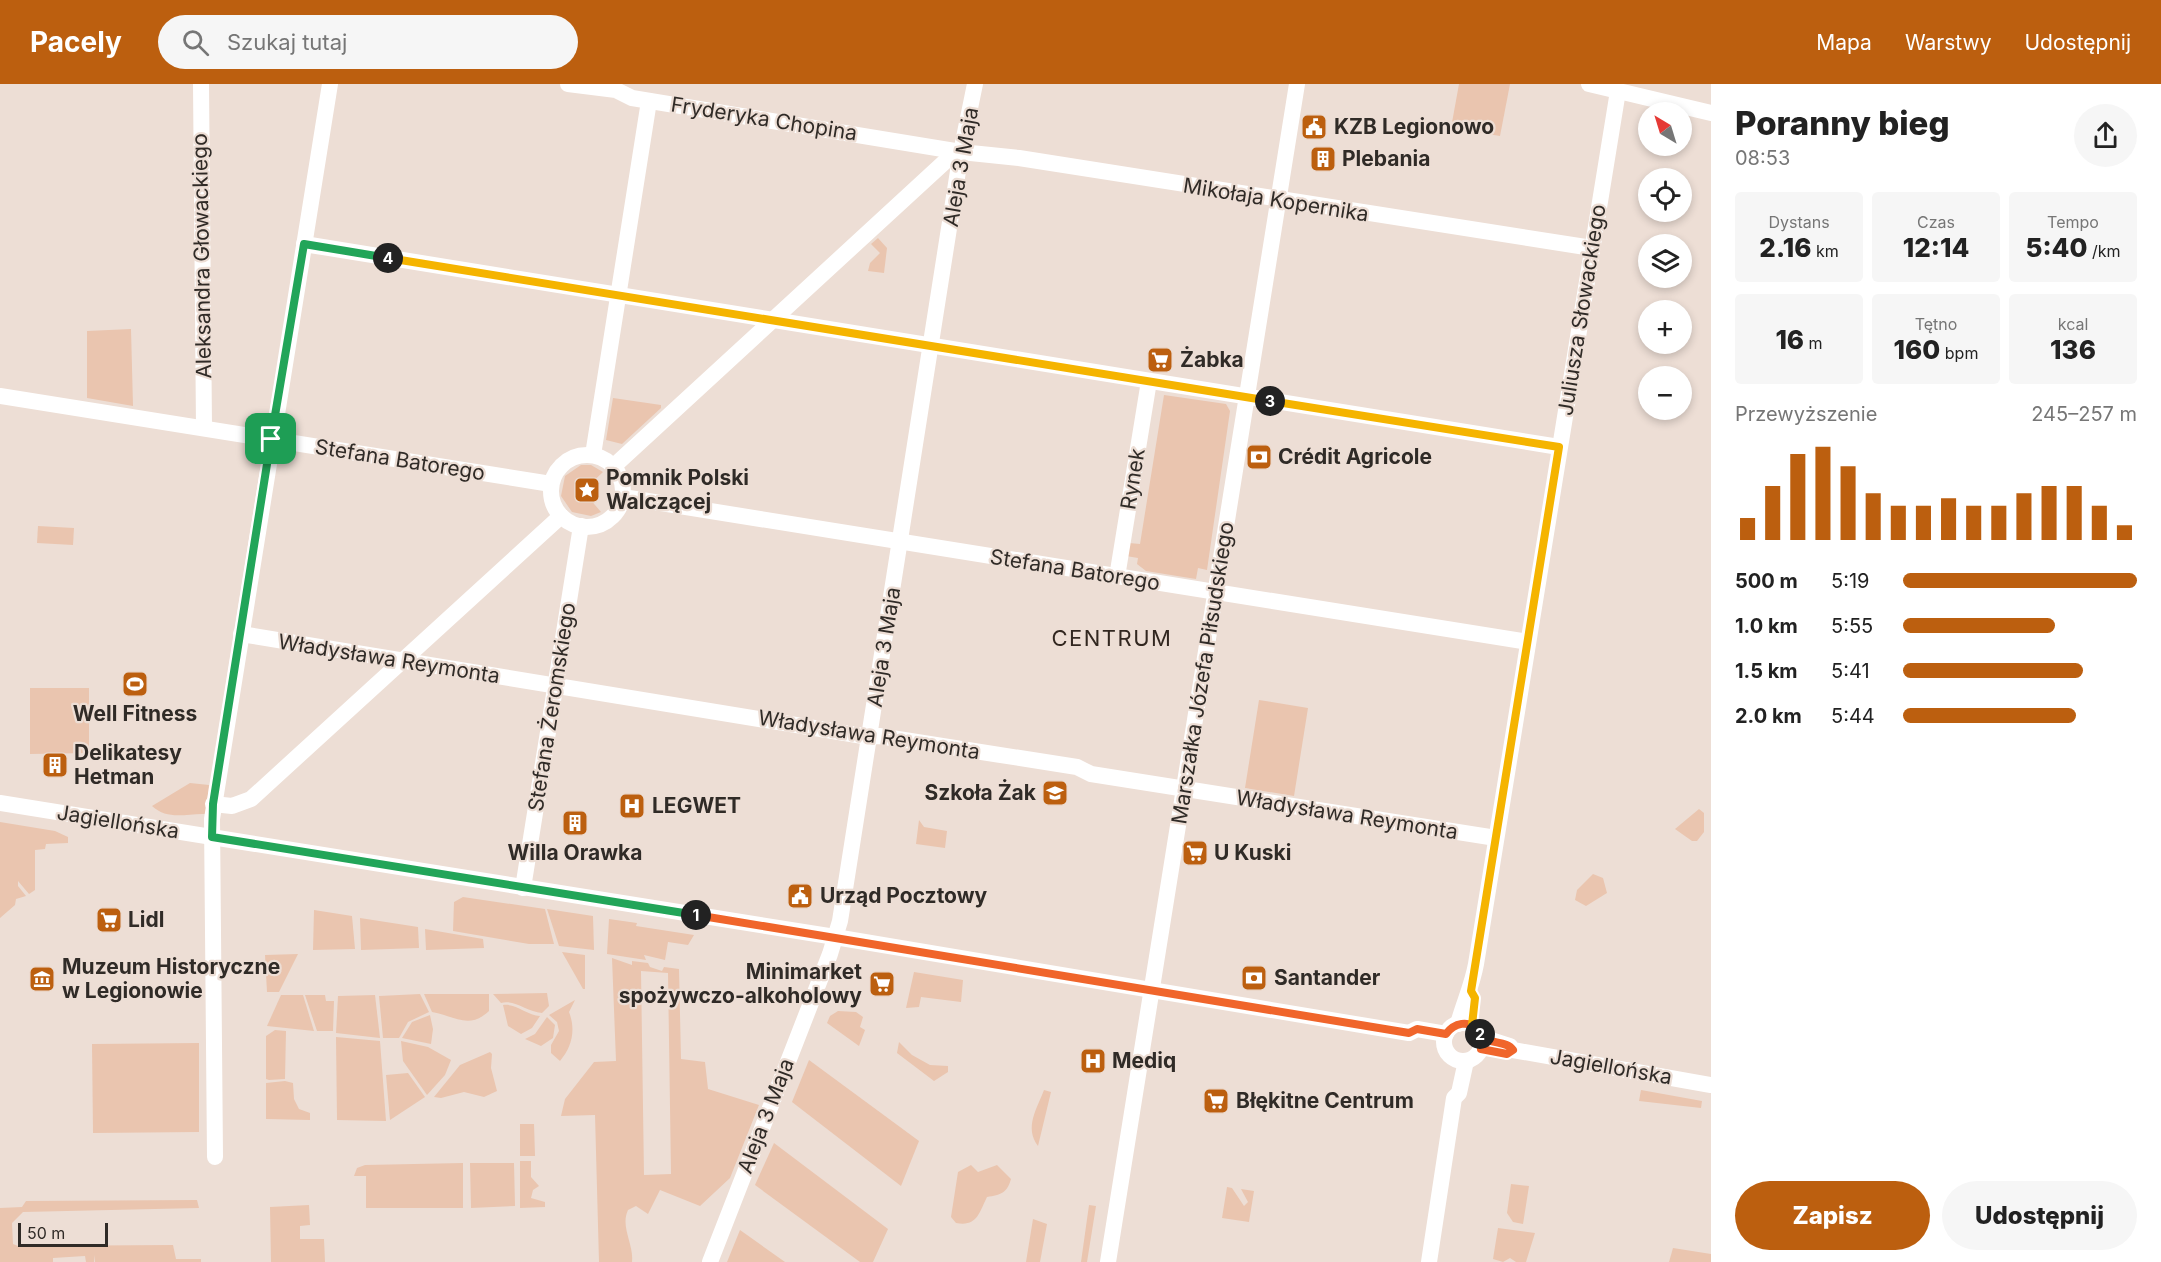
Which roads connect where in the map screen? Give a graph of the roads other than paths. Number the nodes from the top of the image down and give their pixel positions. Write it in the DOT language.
graph roads {
  1 [pos="201,84"];
  2 [pos="330,84"];
  3 [pos="568,84"];
  4 [pos="975,84"];
  5 [pos="1297,84"];
  6 [pos="1589,84"];
  7 [pos="617,87"];
  8 [pos="1618,91"];
  9 [pos="650,101"];
  10 [pos="1711,113"];
  11 [pos="961,152"];
  12 [pos="1278,201"];
  13 [pos="304,244"];
  14 [pos="1592,248"];
  15 [pos="618,294"];
  16 [pos="771,320"];
  17 [pos="932,346"];
  18 [pos="1149,381"];
  19 [pos="0,396"];
  20 [pos="1247,397"];
  21 [pos="204,428"];
  22 [pos="271,439"];
  23 [pos="1559,447"];
  24 [pos="592,455"];
  25 [pos="614,466"];
  26 [pos="551,484"];
  27 [pos="623,497"];
  28 [pos="561,516"];
  29 [pos="581,526"];
  30 [pos="901,541"];
  31 [pos="1117,577"];
  32 [pos="1215,592"];
  33 [pos="241,634"];
  34 [pos="1528,642"];
  35 [pos="401,661"];
  36 [pos="556,686"];
  37 [pos="869,737"];
  38 [pos="1184,789"];
  39 [pos="0,803"];
  40 [pos="213,804"];
  41 [pos="212,837"];
  42 [pos="1496,838"];
  43 [pos="523,888"];
  44 [pos="836,937"];
  45 [pos="1153,990"];
  46 [pos="1463,1042"];
  47 [pos="1710,1084"];
  48 [pos="215,1157"];
  49 [pos="710,1262"];
  50 [pos="1108,1262"];
  51 [pos="1429,1262"];
  1 -- 21 [label="street, Aleksandra Głowackiego"];
  2 -- 13 [label="street"];
  3 -- 7 [label="street, Fryderyka Chopina"];
  4 -- 11 [label="street, Aleja 3 Maja"];
  5 -- 12 [label="street, Marszałka Józefa Piłsudskiego"];
  6 -- 8 [label="street"];
  7 -- 9 [label="street, Fryderyka Chopina"];
  8 -- 10 [label="street"];
  8 -- 14 [label="street, Juliusza Słowackiego"];
  9 -- 11 [label="street, Fryderyka Chopina"];
  9 -- 15 [label="street"];
  11 -- 12 [label="street, Mikołaja Kopernika"];
  11 -- 16 [label="street"];
  11 -- 17 [label="street, Aleja 3 Maja"];
  12 -- 14 [label="street, Mikołaja Kopernika"];
  12 -- 20 [label="street, Marszałka Józefa Piłsudskiego"];
  13 -- 15 [label="street"];
  13 -- 22 [label="street"];
  14 -- 23 [label="street, Juliusza Słowackiego"];
  15 -- 16 [label="street"];
  15 -- 24 [label="street"];
  16 -- 17 [label="street"];
  16 -- 25 [label="street"];
  17 -- 18 [label="street"];
  17 -- 30 [label="street, Aleja 3 Maja"];
  18 -- 20 [label="street"];
  18 -- 31 [label="street, Rynek"];
  19 -- 21 [label="street, Stefana Batorego"];
  20 -- 23 [label="street"];
  20 -- 32 [label="street, Marszałka Józefa Piłsudskiego"];
  21 -- 22 [label="street, Stefana Batorego"];
  22 -- 26 [label="street, Stefana Batorego"];
  22 -- 33 [label="street"];
  23 -- 34 [label="street, Juliusza Słowackiego"];
  24 -- 25 [label="street"];
  24 -- 26 [label="street"];
  25 -- 27 [label="street"];
  26 -- 28 [label="street"];
  27 -- 29 [label="street"];
  27 -- 30 [label="street, Stefana Batorego"];
  28 -- 29 [label="street"];
  28 -- 35 [label="street"];
  29 -- 36 [label="street, Stefana Żeromskiego"];
  30 -- 31 [label="street, Stefana Batorego"];
  30 -- 37 [label="street, Aleja 3 Maja"];
  31 -- 32 [label="street, Stefana Batorego"];
  32 -- 34 [label="street, Stefana Batorego"];
  32 -- 38 [label="street, Marszałka Józefa Piłsudskiego"];
  33 -- 35 [label="street, Władysława Reymonta"];
  33 -- 40 [label="street"];
  34 -- 42 [label="street, Juliusza Słowackiego"];
  35 -- 36 [label="street, Władysława Reymonta"];
  35 -- 40 [label="street"];
  36 -- 37 [label="street, Władysława Reymonta"];
  36 -- 43 [label="street, Stefana Żeromskiego"];
  37 -- 38 [label="street, Władysława Reymonta"];
  37 -- 44 [label="street, Aleja 3 Maja"];
  38 -- 42 [label="street, Władysława Reymonta"];
  38 -- 45 [label="street, Marszałka Józefa Piłsudskiego"];
  39 -- 41 [label="street, Jagiellońska"];
  40 -- 41 [label="street"];
  41 -- 43 [label="street, Jagiellońska"];
  41 -- 48 [label="street"];
  42 -- 46 [label="street, Juliusza Słowackiego"];
  43 -- 44 [label="street, Jagiellońska"];
  44 -- 45 [label="street, Jagiellońska"];
  44 -- 49 [label="street, Aleja 3 Maja"];
  45 -- 46 [label="street, Jagiellońska"];
  45 -- 50 [label="street, Marszałka Józefa Piłsudskiego"];
  46 -- 47 [label="street, Jagiellońska"];
  46 -- 51 [label="street, Juliusza Słowackiego"];
}
